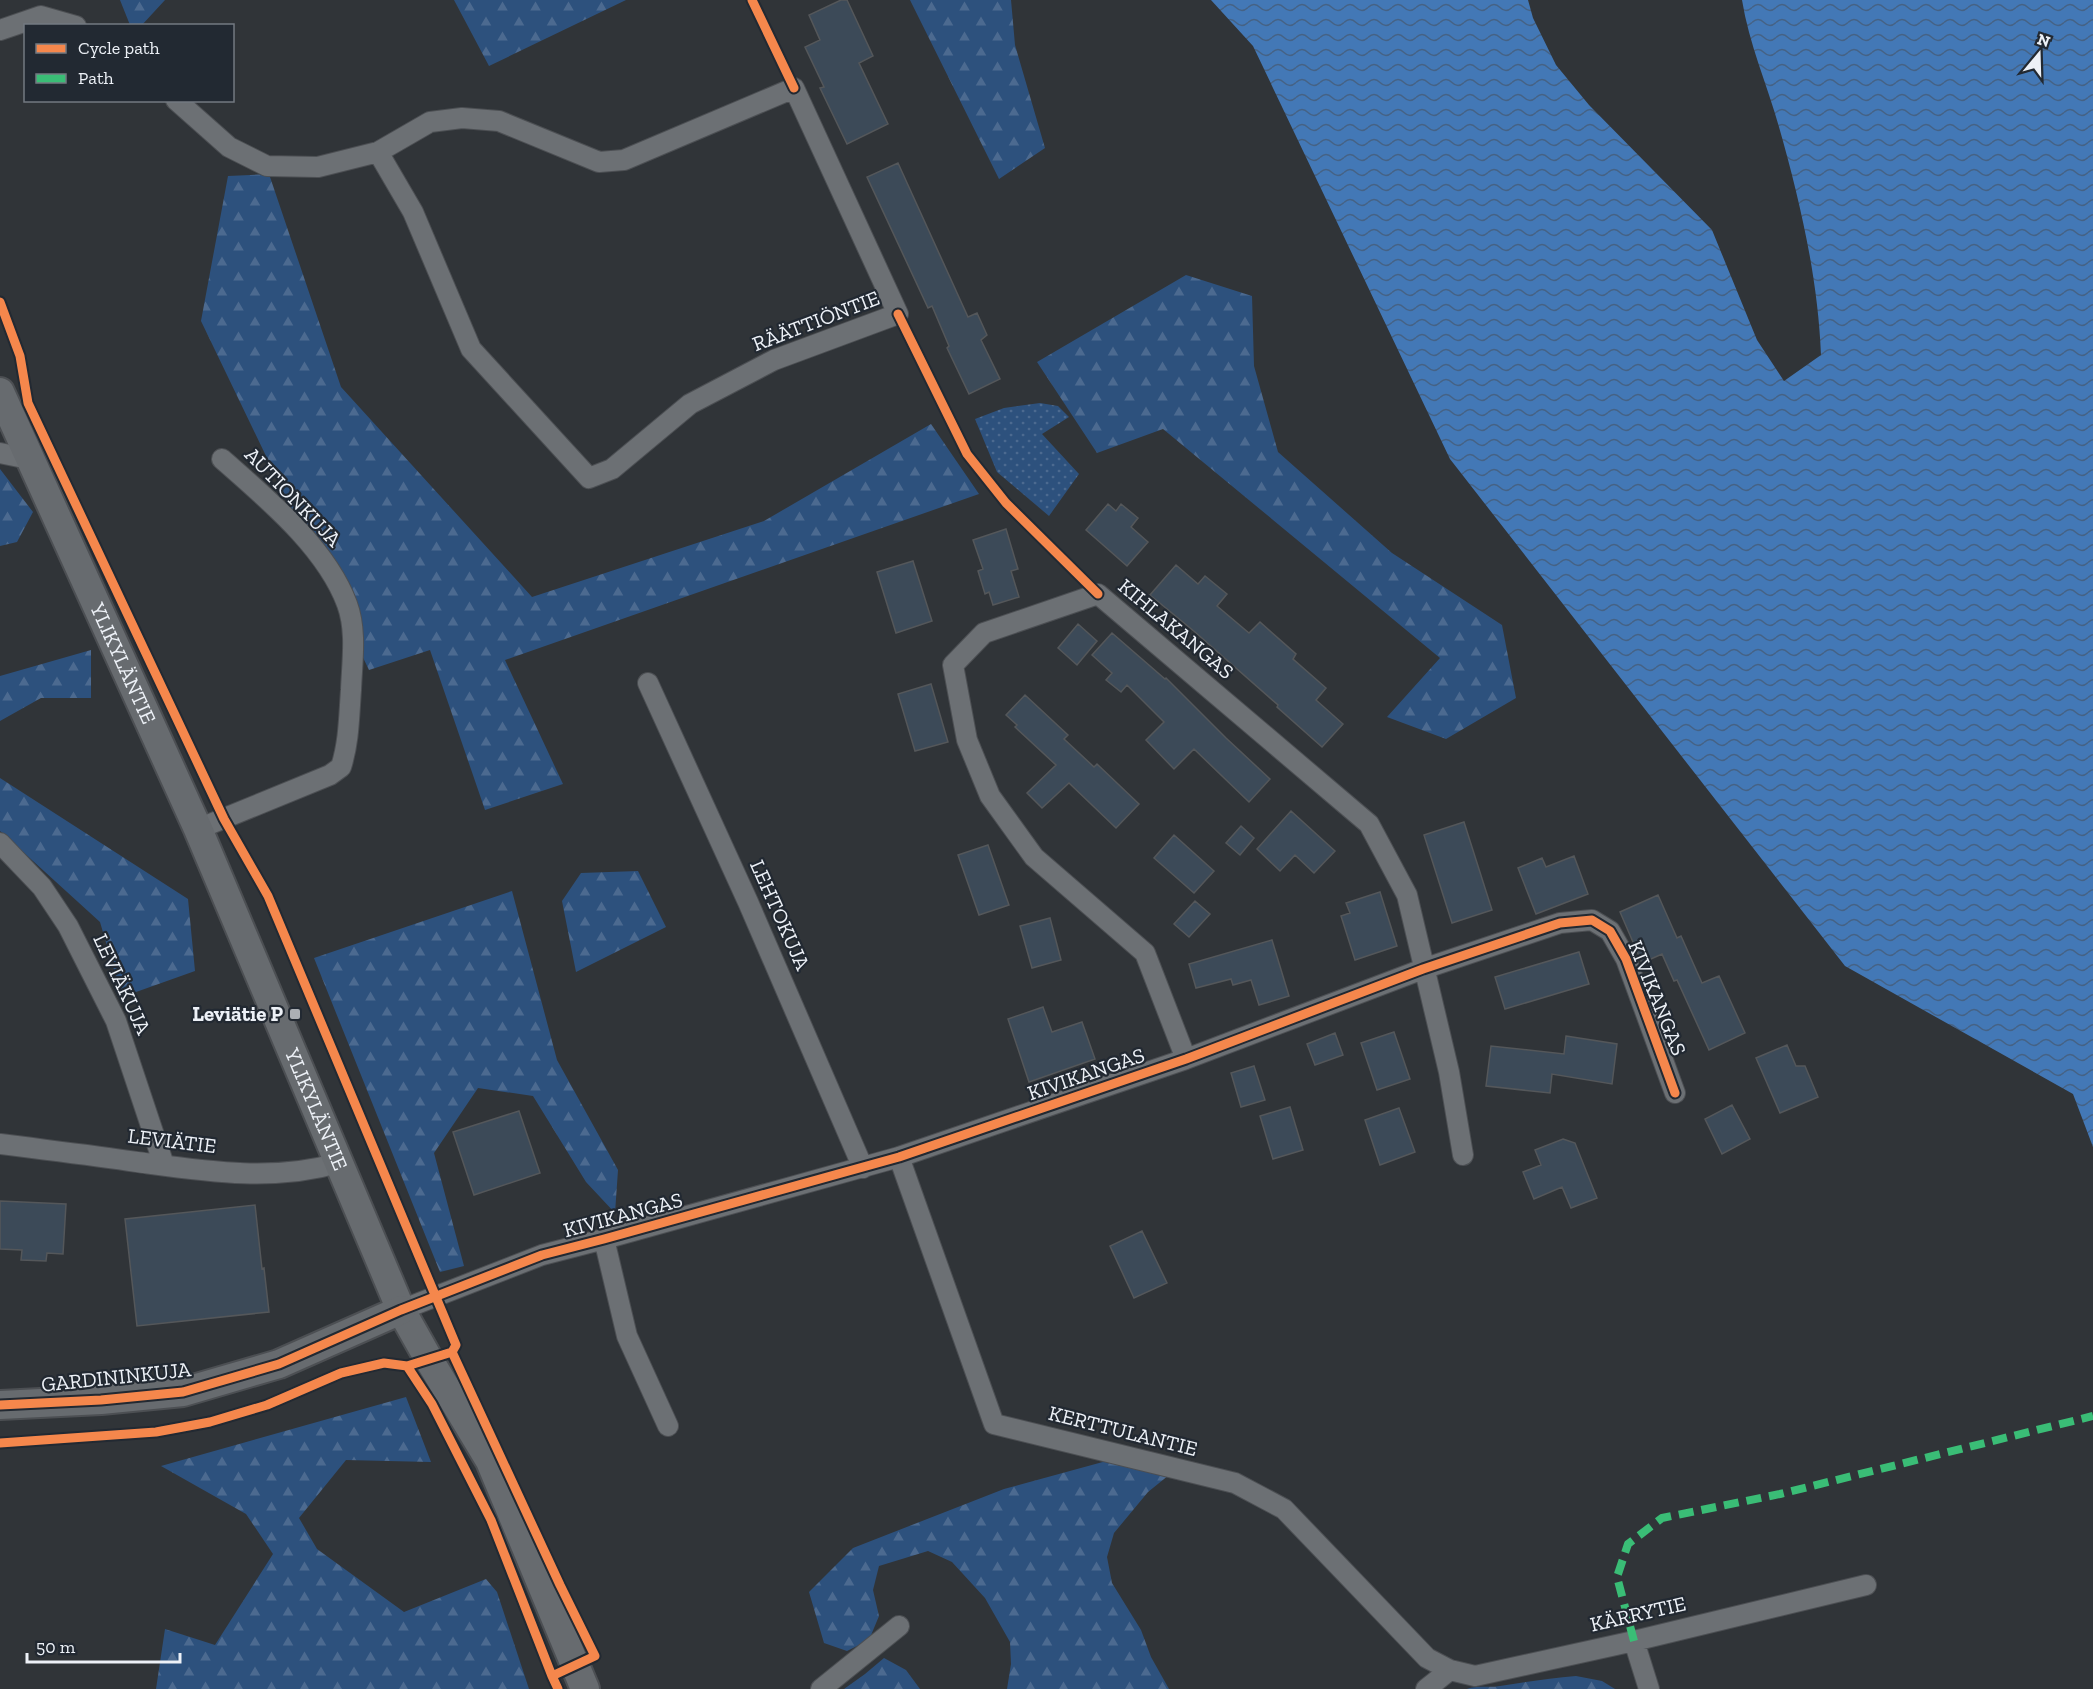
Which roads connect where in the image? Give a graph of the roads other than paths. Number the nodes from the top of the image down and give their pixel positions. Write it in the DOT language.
graph roads {
  1 [pos="40,8"];
  2 [pos="72,24"];
  3 [pos="0,30"];
  4 [pos="178,102"];
  5 [pos="378,152"];
  6 [pos="0,392"];
  7 [pos="0,453"];
  8 [pos="29,459"];
  9 [pos="222,459"];
  10 [pos="648,683"];
  11 [pos="198,830"];
  12 [pos="0,843"];
  13 [pos="1423,969"];
  14 [pos="1186,1059"];
  15 [pos="1675,1093"];
  16 [pos="0,1144"];
  17 [pos="1463,1155"];
  18 [pos="899,1157"];
  19 [pos="339,1163"];
  20 [pos="164,1165"];
  21 [pos="863,1168"];
  22 [pos="604,1239"];
  23 [pos="401,1310"];
  24 [pos="0,1405"];
  25 [pos="668,1426"];
  26 [pos="1866,1585"];
  27 [pos="899,1626"];
  28 [pos="1634,1641"];
  29 [pos="1450,1671"];
  30 [pos="585,1689"];
  31 [pos="821,1689"];
  32 [pos="1426,1689"];
  33 [pos="1649,1689"];
  1 -- 2 [label="street"];
  1 -- 3 [label="street"];
  4 -- 5 [label="street, RÄÄTTIÖNTIE"];
  5 -- 5 [label="street, RÄÄTTIÖNTIE"];
  6 -- 8 [label="main road, YLIKYLÄNTIE"];
  7 -- 8 [label="street"];
  8 -- 11 [label="main road, YLIKYLÄNTIE"];
  9 -- 11 [label="street, AUTIONKUJA"];
  10 -- 21 [label="street, LEHTOKUJA"];
  11 -- 19 [label="main road, YLIKYLÄNTIE"];
  12 -- 20 [label="street, LEVIÄKUJA"];
  13 -- 14 [label="street, KIVIKANGAS"];
  13 -- 14 [label="street, KIHLAKANGAS"];
  13 -- 15 [label="street, KIVIKANGAS"];
  13 -- 17 [label="street"];
  14 -- 18 [label="street, KIVIKANGAS"];
  16 -- 20 [label="street, LEVIÄTIE"];
  18 -- 21 [label="street, KIVIKANGAS"];
  18 -- 29 [label="street, KERTTULANTIE"];
  19 -- 20 [label="street, LEVIÄTIE"];
  19 -- 23 [label="main road, YLIKYLÄNTIE"];
  21 -- 22 [label="street, KIVIKANGAS"];
  22 -- 23 [label="street, KIVIKANGAS"];
  22 -- 25 [label="street"];
  23 -- 24 [label="main road, GARDININKUJA"];
  23 -- 30 [label="main road, YLIKYLÄNTIE"];
  26 -- 28 [label="street, KÄRRYTIE"];
  27 -- 31 [label="street"];
  28 -- 29 [label="street, KÄRRYTIE"];
  28 -- 33 [label="street"];
  29 -- 32 [label="street"];
}
